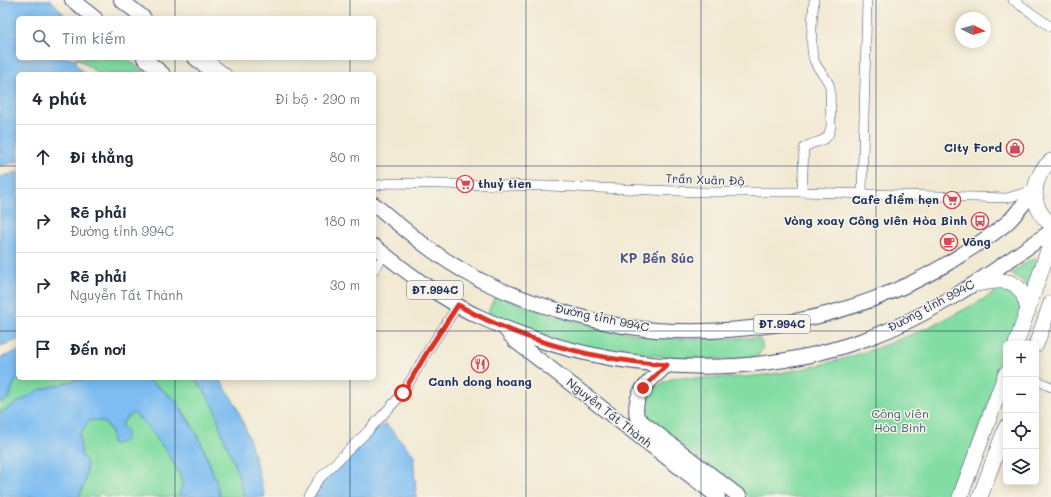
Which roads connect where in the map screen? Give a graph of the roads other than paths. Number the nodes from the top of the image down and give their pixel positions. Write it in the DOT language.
graph roads {
  1 [pos="72,0"];
  2 [pos="121,0"];
  3 [pos="814,0"];
  4 [pos="866,0"];
  5 [pos="1013,0"];
  6 [pos="92,16"];
  7 [pos="141,16"];
  8 [pos="1051,27"];
  9 [pos="146,60"];
  10 [pos="198,60"];
  11 [pos="210,60"];
  12 [pos="161,72"];
  13 [pos="213,72"];
  14 [pos="224,72"];
  15 [pos="1051,161"];
  16 [pos="376,180"];
  17 [pos="388,183"];
  18 [pos="376,186"];
  19 [pos="1035,190"];
  20 [pos="802,192"];
  21 [pos="862,193"];
  22 [pos="376,206"];
  23 [pos="1051,224"];
  24 [pos="1051,231"];
  25 [pos="1051,242"];
  26 [pos="379,250"];
  27 [pos="376,262"];
  28 [pos="975,284"];
  29 [pos="1051,303"];
  30 [pos="458,305"];
  31 [pos="1028,311"];
  32 [pos="502,326"];
  33 [pos="1017,341"];
  34 [pos="1037,341"];
  35 [pos="667,365"];
  36 [pos="1005,377"];
  37 [pos="1039,381"];
  38 [pos="1051,387"];
  39 [pos="633,423"];
  40 [pos="1003,435"];
  41 [pos="308,497"];
  42 [pos="718,497"];
  43 [pos="740,497"];
  44 [pos="960,497"];
  45 [pos="980,497"];
  1 -- 6 [label="main road"];
  2 -- 7 [label="main road"];
  3 -- 20 [label="street"];
  4 -- 21 [label="street"];
  5 -- 8 [label="street"];
  9 -- 12 [label="main road"];
  10 -- 13 [label="main road"];
  11 -- 14 [label="street"];
  15 -- 19 [label="highway"];
  16 -- 17 [label="street"];
  17 -- 18 [label="street, Trần Xuân Độ"];
  17 -- 20 [label="street, Trần Xuân Độ"];
  19 -- 21 [label="street, Trần Xuân Độ"];
  19 -- 22 [label="main road, Đường tỉnh 994C / ĐT.994C"];
  19 -- 23 [label="highway"];
  20 -- 21 [label="street, Trần Xuân Độ"];
  24 -- 28 [label="main road, Đường tỉnh 994C / ĐT.994C"];
  25 -- 31 [label="highway"];
  26 -- 27 [label="street"];
  26 -- 30 [label="main road, Đường tỉnh 994C / ĐT.994C"];
  28 -- 31 [label="highway"];
  28 -- 35 [label="main road, Đường tỉnh 994C / ĐT.994C"];
  29 -- 34 [label="highway"];
  30 -- 32 [label="main road, Đường tỉnh 994C / ĐT.994C"];
  30 -- 41 [label="street"];
  31 -- 33 [label="highway"];
  32 -- 35 [label="main road, Đường tỉnh 994C / ĐT.994C"];
  32 -- 39 [label="main road, Nguyễn Tất Thành"];
  35 -- 39 [label="main road, Nguyễn Tất Thành"];
  36 -- 44 [label="highway"];
  37 -- 38 [label="street"];
  39 -- 42 [label="main road, Nguyễn Tất Thành"];
  39 -- 43 [label="main road, Nguyễn Tất Thành"];
  40 -- 45 [label="highway"];
}
